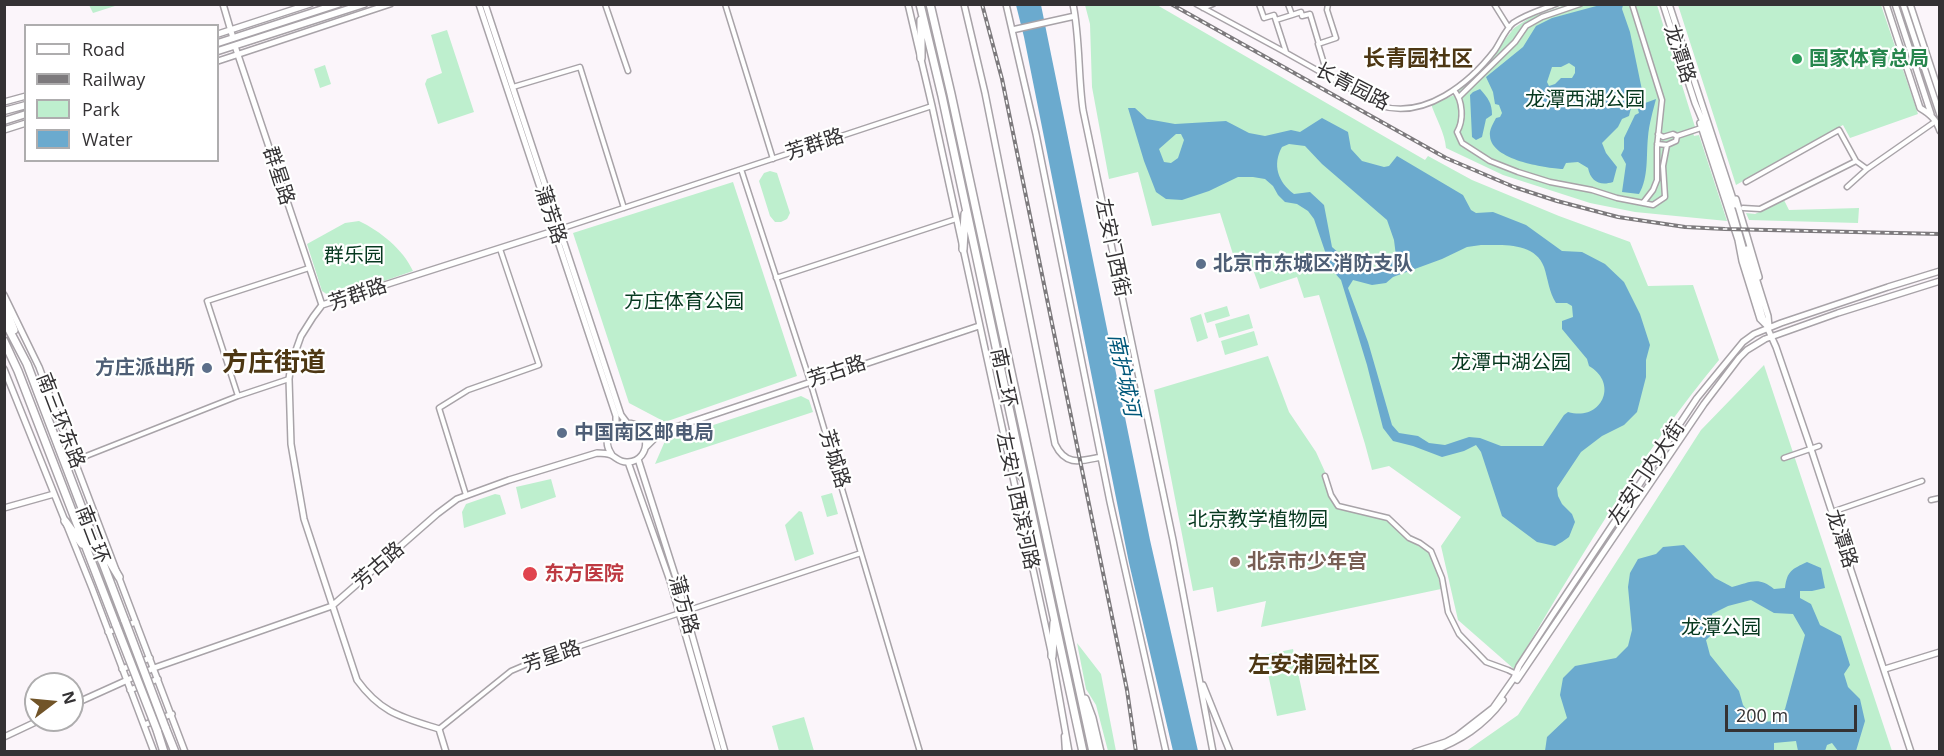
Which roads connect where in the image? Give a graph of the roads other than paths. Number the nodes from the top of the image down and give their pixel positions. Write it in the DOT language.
graph roads {
  1 [pos="223,4"];
  2 [pos="310,4"];
  3 [pos="338,4"];
  4 [pos="364,4"];
  5 [pos="390,4"];
  6 [pos="479,4"];
  7 [pos="485,4"];
  8 [pos="605,4"];
  9 [pos="725,4"];
  10 [pos="908,4"];
  11 [pos="930,4"];
  12 [pos="964,4"];
  13 [pos="1006,4"];
  14 [pos="1073,4"];
  15 [pos="1196,4"];
  16 [pos="1213,4"];
  17 [pos="1259,4"];
  18 [pos="1288,4"];
  19 [pos="1328,4"];
  20 [pos="1494,4"];
  21 [pos="1556,4"];
  22 [pos="1580,4"];
  23 [pos="1632,4"];
  24 [pos="1663,4"];
  25 [pos="1669,4"];
  26 [pos="1886,4"];
  27 [pos="1895,4"];
  28 [pos="1903,4"];
  29 [pos="1910,4"];
  30 [pos="920,6"];
  31 [pos="1203,8"];
  32 [pos="1292,15"];
  33 [pos="1075,16"];
  34 [pos="1276,20"];
  35 [pos="1509,28"];
  36 [pos="231,30"];
  37 [pos="1015,30"];
  38 [pos="219,34"];
  39 [pos="233,38"];
  40 [pos="219,43"];
  41 [pos="1319,44"];
  42 [pos="235,46"];
  43 [pos="219,51"];
  44 [pos="1286,52"];
  45 [pos="237,54"];
  46 [pos="921,58"];
  47 [pos="219,61"];
  48 [pos="628,71"];
  49 [pos="1328,77"];
  50 [pos="513,87"];
  51 [pos="1454,90"];
  52 [pos="1940,95"];
  53 [pos="24,97"];
  54 [pos="1459,97"];
  55 [pos="4,102"];
  56 [pos="1698,102"];
  57 [pos="24,106"];
  58 [pos="932,106"];
  59 [pos="4,111"];
  60 [pos="1939,111"];
  61 [pos="1931,114"];
  62 [pos="24,115"];
  63 [pos="4,121"];
  64 [pos="1936,122"];
  65 [pos="24,124"];
  66 [pos="1703,128"];
  67 [pos="4,130"];
  68 [pos="1940,131"];
  69 [pos="1658,134"];
  70 [pos="1677,136"];
  71 [pos="1657,144"];
  72 [pos="1667,145"];
  73 [pos="773,159"];
  74 [pos="1856,161"];
  75 [pos="741,169"];
  76 [pos="1867,169"];
  77 [pos="1746,182"];
  78 [pos="1847,187"];
  79 [pos="1643,202"];
  80 [pos="966,206"];
  81 [pos="624,208"];
  82 [pos="1743,208"];
  83 [pos="956,219"];
  84 [pos="558,230"];
  85 [pos="500,249"];
  86 [pos="963,249"];
  87 [pos="309,268"];
  88 [pos="1940,271"];
  89 [pos="776,278"];
  90 [pos="1940,282"];
  91 [pos="4,296"];
  92 [pos="4,304"];
  93 [pos="322,305"];
  94 [pos="4,320"];
  95 [pos="979,326"];
  96 [pos="1769,327"];
  97 [pos="1772,336"];
  98 [pos="4,341"];
  99 [pos="27,364"];
  100 [pos="4,369"];
  101 [pos="289,380"];
  102 [pos="810,381"];
  103 [pos="238,396"];
  104 [pos="627,423"];
  105 [pos="616,426"];
  106 [pos="642,430"];
  107 [pos="661,432"];
  108 [pos="607,443"];
  109 [pos="1819,446"];
  110 [pos="646,447"];
  111 [pos="1811,449"];
  112 [pos="597,453"];
  113 [pos="612,455"];
  114 [pos="1008,457"];
  115 [pos="1101,457"];
  116 [pos="1784,458"];
  117 [pos="638,459"];
  118 [pos="76,460"];
  119 [pos="628,462"];
  120 [pos="1325,476"];
  121 [pos="1922,481"];
  122 [pos="1026,482"];
  123 [pos="54,494"];
  124 [pos="466,495"];
  125 [pos="1940,498"];
  126 [pos="1931,500"];
  127 [pos="4,508"];
  128 [pos="1832,512"];
  129 [pos="65,521"];
  130 [pos="88,527"];
  131 [pos="87,551"];
  132 [pos="861,553"];
  133 [pos="119,577"];
  134 [pos="332,606"];
  135 [pos="683,612"];
  136 [pos="1054,614"];
  137 [pos="136,622"];
  138 [pos="108,632"];
  139 [pos="1940,652"];
  140 [pos="1052,656"];
  141 [pos="150,658"];
  142 [pos="1198,666"];
  143 [pos="154,668"];
  144 [pos="122,669"];
  145 [pos="1885,669"];
  146 [pos="1517,676"];
  147 [pos="158,679"];
  148 [pos="126,680"];
  149 [pos="1079,685"];
  150 [pos="130,690"];
  151 [pos="84,699"];
  152 [pos="172,714"];
  153 [pos="144,725"];
  154 [pos="24,728"];
  155 [pos="439,729"];
  156 [pos="4,737"];
  157 [pos="154,752"];
  158 [pos="164,752"];
  159 [pos="175,752"];
  160 [pos="185,752"];
  161 [pos="446,752"];
  162 [pos="719,752"];
  163 [pos="725,752"];
  164 [pos="920,752"];
  165 [pos="1067,752"];
  166 [pos="1083,752"];
  167 [pos="1093,752"];
  168 [pos="1100,752"];
  169 [pos="1166,752"];
  170 [pos="1213,752"];
  171 [pos="1230,752"];
  172 [pos="1415,752"];
  173 [pos="1430,752"];
  174 [pos="1911,752"];
  1 -- 36 [label="street"];
  2 -- 36 [label="street"];
  3 -- 39 [label="main road"];
  4 -- 42 [label="main road"];
  5 -- 45 [label="street"];
  6 -- 84 [label="street, 蒲芳路"];
  7 -- 50 [label="street, 蒲芳路"];
  8 -- 48 [label="street"];
  9 -- 73 [label="street"];
  10 -- 46 [label="street, 左安门西滨河路"];
  11 -- 149 [label="highway, 南二环"];
  12 -- 115 [label="street"];
  13 -- 37 [label="street"];
  14 -- 33 [label="street, 左安门西街"];
  15 -- 31 [label="street, 长青园路"];
  16 -- 31 [label="street"];
  17 -- 34 [label="street"];
  18 -- 32 [label="street"];
  19 -- 41 [label="street"];
  20 -- 35 [label="street"];
  21 -- 35 [label="street, 长青园路"];
  22 -- 54 [label="street"];
  23 -- 69 [label="street"];
  24 -- 56 [label="street, 龙潭路"];
  25 -- 56 [label="street, 龙潭路"];
  26 -- 61 [label="street"];
  27 -- 61 [label="street"];
  28 -- 60 [label="street"];
  29 -- 52 [label="street"];
  30 -- 46 [label="highway"];
  30 -- 80 [label="highway, 南二环"];
  31 -- 44 [label="street, 长青园路"];
  32 -- 34 [label="street"];
  32 -- 41 [label="street"];
  33 -- 37 [label="street"];
  33 -- 142 [label="street, 左安门西街"];
  34 -- 44 [label="street"];
  35 -- 51 [label="street, 长青园路"];
  36 -- 38 [label="street"];
  36 -- 39 [label="street"];
  37 -- 115 [label="street"];
  39 -- 40 [label="main road"];
  41 -- 49 [label="street"];
  42 -- 43 [label="main road"];
  42 -- 45 [label="street, 群星路"];
  44 -- 49 [label="street, 长青园路"];
  45 -- 47 [label="street"];
  45 -- 87 [label="street, 群星路"];
  46 -- 58 [label="street, 左安门西滨河路"];
  49 -- 51 [label="street, 长青园路"];
  50 -- 81 [label="street"];
  50 -- 84 [label="street, 蒲芳路"];
  51 -- 54 [label="street"];
  53 -- 55 [label="street"];
  54 -- 79 [label="street"];
  56 -- 66 [label="street, 龙潭路"];
  56 -- 96 [label="street, 龙潭路"];
  57 -- 59 [label="main road"];
  58 -- 73 [label="street, 芳群路"];
  58 -- 83 [label="street, 左安门西滨河路"];
  60 -- 61 [label="street"];
  61 -- 64 [label="street"];
  62 -- 63 [label="main road"];
  64 -- 68 [label="street"];
  64 -- 76 [label="street"];
  65 -- 67 [label="street"];
  66 -- 70 [label="street"];
  66 -- 96 [label="street, 龙潭路"];
  69 -- 70 [label="street"];
  69 -- 71 [label="street"];
  70 -- 72 [label="street"];
  71 -- 72 [label="street"];
  71 -- 79 [label="street"];
  72 -- 79 [label="street"];
  73 -- 75 [label="street, 芳群路"];
  74 -- 76 [label="street"];
  74 -- 77 [label="street"];
  74 -- 82 [label="street"];
  75 -- 81 [label="street, 芳群路"];
  75 -- 89 [label="street, 芳城路"];
  76 -- 78 [label="street"];
  80 -- 86 [label="highway"];
  80 -- 122 [label="highway, 南二环"];
  81 -- 84 [label="street, 芳群路"];
  83 -- 86 [label="street, 左安门西滨河路"];
  83 -- 89 [label="street"];
  84 -- 85 [label="street, 芳群路"];
  84 -- 104 [label="street, 蒲芳路"];
  84 -- 105 [label="street, 蒲芳路"];
  85 -- 93 [label="street, 芳群路"];
  85 -- 124 [label="street"];
  86 -- 95 [label="street, 左安门西滨河路"];
  87 -- 93 [label="street, 群星路"];
  87 -- 103 [label="street"];
  88 -- 96 [label="street, 左安门内大街"];
  89 -- 102 [label="street, 芳城路"];
  90 -- 97 [label="street, 左安门内大街"];
  91 -- 118 [label="street, 南三环东路"];
  92 -- 99 [label="highway"];
  93 -- 101 [label="street, 芳群路"];
  94 -- 99 [label="highway, 南三环"];
  95 -- 102 [label="street, 芳古路"];
  95 -- 114 [label="street, 左安门西滨河路"];
  96 -- 97 [label="street, 龙潭路"];
  96 -- 146 [label="street, 左安门内大街"];
  97 -- 111 [label="street, 龙潭路"];
  97 -- 146 [label="street, 左安门内大街"];
  98 -- 131 [label="highway, 南三环"];
  99 -- 130 [label="highway, 南三环"];
  100 -- 123 [label="street, 南三环东路"];
  101 -- 103 [label="street"];
  101 -- 134 [label="street, 芳群路"];
  102 -- 107 [label="street, 芳古路"];
  102 -- 132 [label="street, 芳城路"];
  103 -- 118 [label="street"];
  104 -- 105 [label="street"];
  104 -- 106 [label="street"];
  105 -- 108 [label="street"];
  106 -- 107 [label="street"];
  106 -- 110 [label="street"];
  107 -- 110 [label="street"];
  108 -- 112 [label="street"];
  108 -- 113 [label="street"];
  109 -- 111 [label="street"];
  110 -- 117 [label="street"];
  111 -- 116 [label="street"];
  111 -- 128 [label="street, 龙潭路"];
  112 -- 113 [label="street"];
  112 -- 124 [label="street, 芳古路"];
  113 -- 119 [label="street"];
  114 -- 122 [label="highway"];
  114 -- 140 [label="street, 左安门西滨河路"];
  115 -- 169 [label="street"];
  117 -- 119 [label="street"];
  117 -- 135 [label="street, 蒲方路"];
  118 -- 133 [label="street, 南三环东路"];
  119 -- 135 [label="street, 蒲方路"];
  120 -- 146 [label="street"];
  121 -- 128 [label="street"];
  122 -- 136 [label="highway, 南二环"];
  123 -- 127 [label="street"];
  123 -- 129 [label="street, 南三环东路"];
  124 -- 134 [label="street, 芳古路"];
  125 -- 126 [label="street"];
  128 -- 145 [label="street, 龙潭路"];
  129 -- 131 [label="highway"];
  129 -- 138 [label="street, 南三环东路"];
  130 -- 133 [label="highway"];
  130 -- 159 [label="highway, 南三环, bridge"];
  131 -- 158 [label="highway, 南三环, bridge"];
  132 -- 135 [label="street, 芳星路"];
  132 -- 164 [label="street, 芳城路"];
  133 -- 137 [label="street, 南三环东路"];
  134 -- 143 [label="street, 芳古路"];
  134 -- 155 [label="street"];
  135 -- 155 [label="street, 芳星路"];
  135 -- 162 [label="street, 蒲方路"];
  135 -- 163 [label="street, 蒲方路"];
  136 -- 140 [label="highway"];
  136 -- 166 [label="highway, 南二环"];
  137 -- 138 [label="street"];
  137 -- 141 [label="street, 南三环东路"];
  138 -- 144 [label="street, 南三环东路"];
  139 -- 145 [label="street"];
  140 -- 165 [label="street, 左安门西滨河路"];
  141 -- 143 [label="street, 南三环东路"];
  141 -- 144 [label="street"];
  142 -- 170 [label="street, 左安门西街"];
  142 -- 171 [label="street, 左安门西街"];
  143 -- 147 [label="street, 南三环东路"];
  143 -- 148 [label="street, 芳古路"];
  144 -- 148 [label="street, 南三环东路"];
  145 -- 174 [label="street, 龙潭路"];
  146 -- 172 [label="street, 左安门内大街"];
  146 -- 173 [label="street, 左安门内大街"];
  147 -- 150 [label="street"];
  147 -- 152 [label="street, 南三环东路"];
  148 -- 150 [label="street, 南三环东路"];
  148 -- 151 [label="street, 芳古路"];
  149 -- 167 [label="highway, 南二环"];
  149 -- 168 [label="highway"];
  150 -- 153 [label="street, 南三环东路"];
  152 -- 153 [label="street"];
  152 -- 160 [label="street, 南三环东路"];
  153 -- 157 [label="street, 南三环东路"];
  154 -- 156 [label="street"];
  155 -- 161 [label="street"];
}
